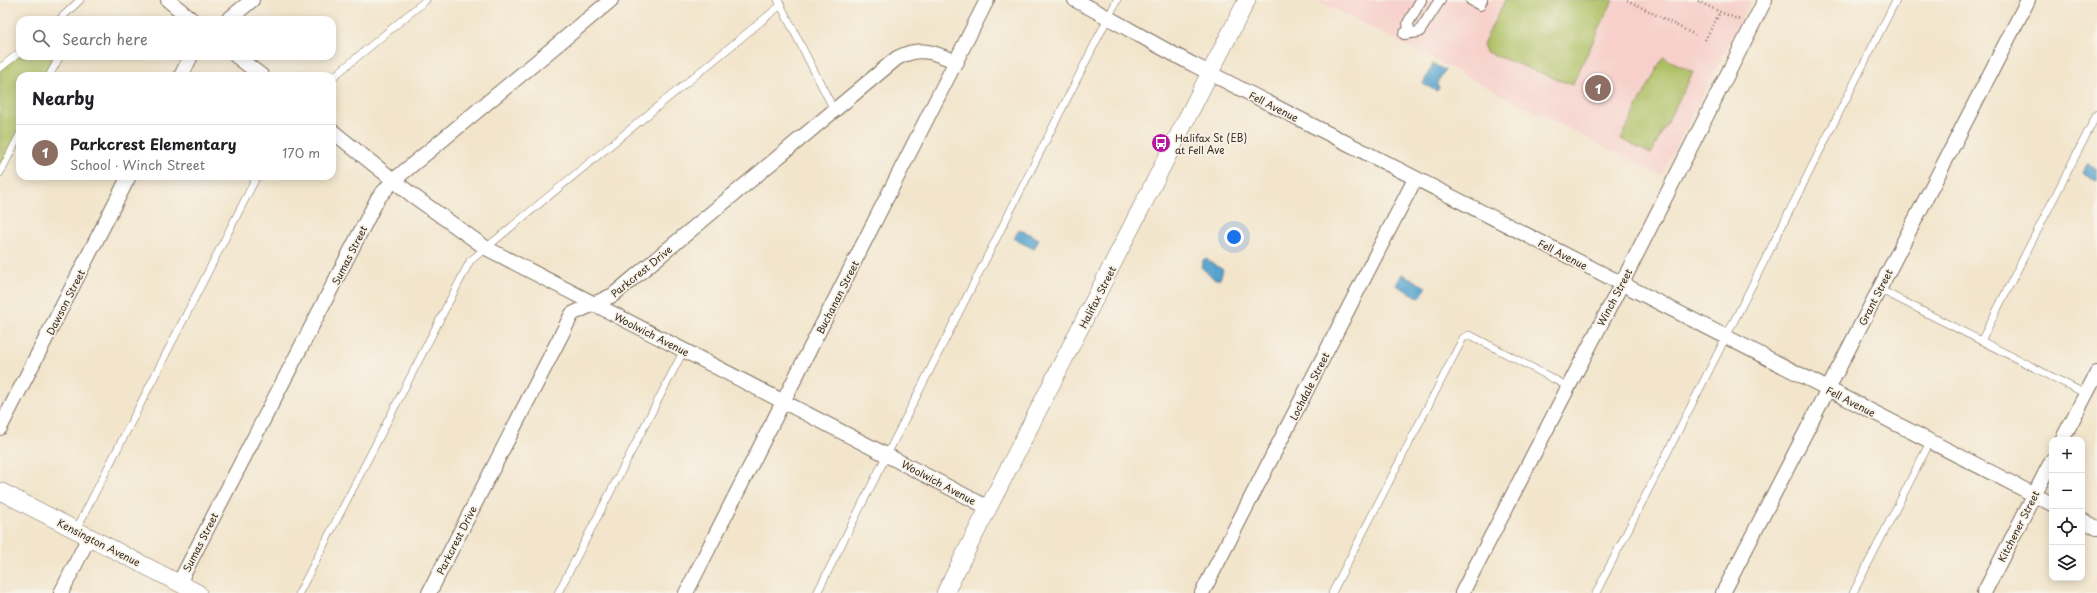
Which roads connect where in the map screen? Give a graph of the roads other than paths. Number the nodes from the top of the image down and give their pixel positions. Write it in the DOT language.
graph roads {
  1 [pos="80,0"];
  2 [pos="168,0"];
  3 [pos="252,0"];
  4 [pos="426,0"];
  5 [pos="611,0"];
  6 [pos="988,0"];
  7 [pos="1075,0"];
  8 [pos="1117,0"];
  9 [pos="1247,0"];
  10 [pos="1421,0"];
  11 [pos="1440,0"];
  12 [pos="1471,0"];
  13 [pos="1482,0"];
  14 [pos="1765,0"];
  15 [pos="1896,0"];
  16 [pos="2028,0"];
  17 [pos="779,2"];
  18 [pos="68,16"];
  19 [pos="187,16"];
  20 [pos="233,16"];
  21 [pos="1108,17"];
  22 [pos="16,55"];
  23 [pos="58,60"];
  24 [pos="189,60"];
  25 [pos="241,60"];
  26 [pos="957,62"];
  27 [pos="0,68"];
  28 [pos="51,72"];
  29 [pos="183,72"];
  30 [pos="257,72"];
  31 [pos="1210,74"];
  32 [pos="336,75"];
  33 [pos="834,110"];
  34 [pos="2097,114"];
  35 [pos="336,134"];
  36 [pos="16,142"];
  37 [pos="0,173"];
  38 [pos="1415,179"];
  39 [pos="127,180"];
  40 [pos="255,180"];
  41 [pos="394,180"];
  42 [pos="486,248"];
  43 [pos="1622,283"];
  44 [pos="1879,289"];
  45 [pos="595,305"];
  46 [pos="1727,338"];
  47 [pos="1981,341"];
  48 [pos="684,350"];
  49 [pos="2097,373"];
  50 [pos="1567,386"];
  51 [pos="1828,389"];
  52 [pos="2086,394"];
  53 [pos="783,403"];
  54 [pos="0,428"];
  55 [pos="2064,437"];
  56 [pos="1930,442"];
  57 [pos="888,455"];
  58 [pos="2049,466"];
  59 [pos="0,491"];
  60 [pos="2034,495"];
  61 [pos="2049,502"];
  62 [pos="989,508"];
  63 [pos="2085,522"];
  64 [pos="2097,528"];
  65 [pos="83,534"];
  66 [pos="179,583"];
  67 [pos="60,593"];
  68 [pos="198,593"];
  69 [pos="299,593"];
  70 [pos="429,593"];
  71 [pos="558,593"];
  72 [pos="686,593"];
  73 [pos="817,593"];
  74 [pos="945,593"];
  75 [pos="1202,593"];
  76 [pos="1332,593"];
  77 [pos="1462,593"];
  78 [pos="1596,593"];
  79 [pos="1723,593"];
  80 [pos="1853,593"];
  81 [pos="1984,593"];
  1 -- 18 [label="lane"];
  2 -- 19 [label="street"];
  3 -- 20 [label="street"];
  4 -- 32 [label="lane"];
  5 -- 41 [label="street, Sumas Street"];
  6 -- 26 [label="street, Buchanan Street"];
  7 -- 21 [label="street, Fell Avenue"];
  8 -- 21 [label="lane"];
  9 -- 31 [label="street, Halifax Street"];
  10 -- 11 [label="street"];
  12 -- 13 [label="street"];
  14 -- 43 [label="street, Winch Street"];
  15 -- 46 [label="lane"];
  16 -- 44 [label="street, Grant Street"];
  17 -- 33 [label="lane"];
  17 -- 42 [label="lane"];
  21 -- 31 [label="street, Fell Avenue"];
  21 -- 57 [label="lane"];
  22 -- 27 [label="lane"];
  23 -- 28 [label="lane"];
  24 -- 29 [label="street"];
  25 -- 30 [label="street"];
  26 -- 33 [label="street, Parkcrest Drive"];
  26 -- 53 [label="street, Buchanan Street"];
  31 -- 38 [label="street, Fell Avenue"];
  31 -- 62 [label="street, Halifax Street"];
  33 -- 45 [label="street, Parkcrest Drive"];
  34 -- 47 [label="lane"];
  35 -- 41 [label="street, Woolwich Avenue"];
  36 -- 37 [label="lane"];
  38 -- 43 [label="street, Fell Avenue"];
  38 -- 75 [label="street, Lochdale Street"];
  39 -- 54 [label="street, Dawson Street"];
  40 -- 65 [label="lane"];
  41 -- 42 [label="street, Woolwich Avenue"];
  41 -- 66 [label="street, Sumas Street"];
  42 -- 45 [label="street, Woolwich Avenue"];
  42 -- 69 [label="lane"];
  43 -- 46 [label="street, Fell Avenue"];
  43 -- 50 [label="street, Winch Street"];
  44 -- 47 [label="lane"];
  44 -- 51 [label="street, Grant Street"];
  45 -- 48 [label="street, Woolwich Avenue"];
  45 -- 70 [label="street, Parkcrest Drive"];
  46 -- 51 [label="street, Fell Avenue"];
  46 -- 78 [label="lane"];
  47 -- 52 [label="lane"];
  48 -- 53 [label="street, Woolwich Avenue"];
  48 -- 71 [label="lane"];
  49 -- 52 [label="street"];
  50 -- 76 [label="lane"];
  50 -- 77 [label="street, Winch Street"];
  51 -- 56 [label="street, Fell Avenue"];
  51 -- 79 [label="street, Grant Street"];
  52 -- 55 [label="street"];
  53 -- 57 [label="street, Woolwich Avenue"];
  53 -- 72 [label="street, Buchanan Street"];
  56 -- 60 [label="street, Fell Avenue"];
  56 -- 80 [label="lane"];
  57 -- 62 [label="street, Woolwich Avenue"];
  57 -- 73 [label="lane"];
  58 -- 60 [label="street, Kitchener Street"];
  59 -- 65 [label="street, Kensington Avenue"];
  60 -- 61 [label="street, Fell Avenue"];
  60 -- 81 [label="street, Kitchener Street"];
  62 -- 74 [label="street, Halifax Street"];
  63 -- 64 [label="street"];
  65 -- 66 [label="street, Kensington Avenue"];
  65 -- 67 [label="street"];
  66 -- 68 [label="street, Kensington Avenue"];
}
